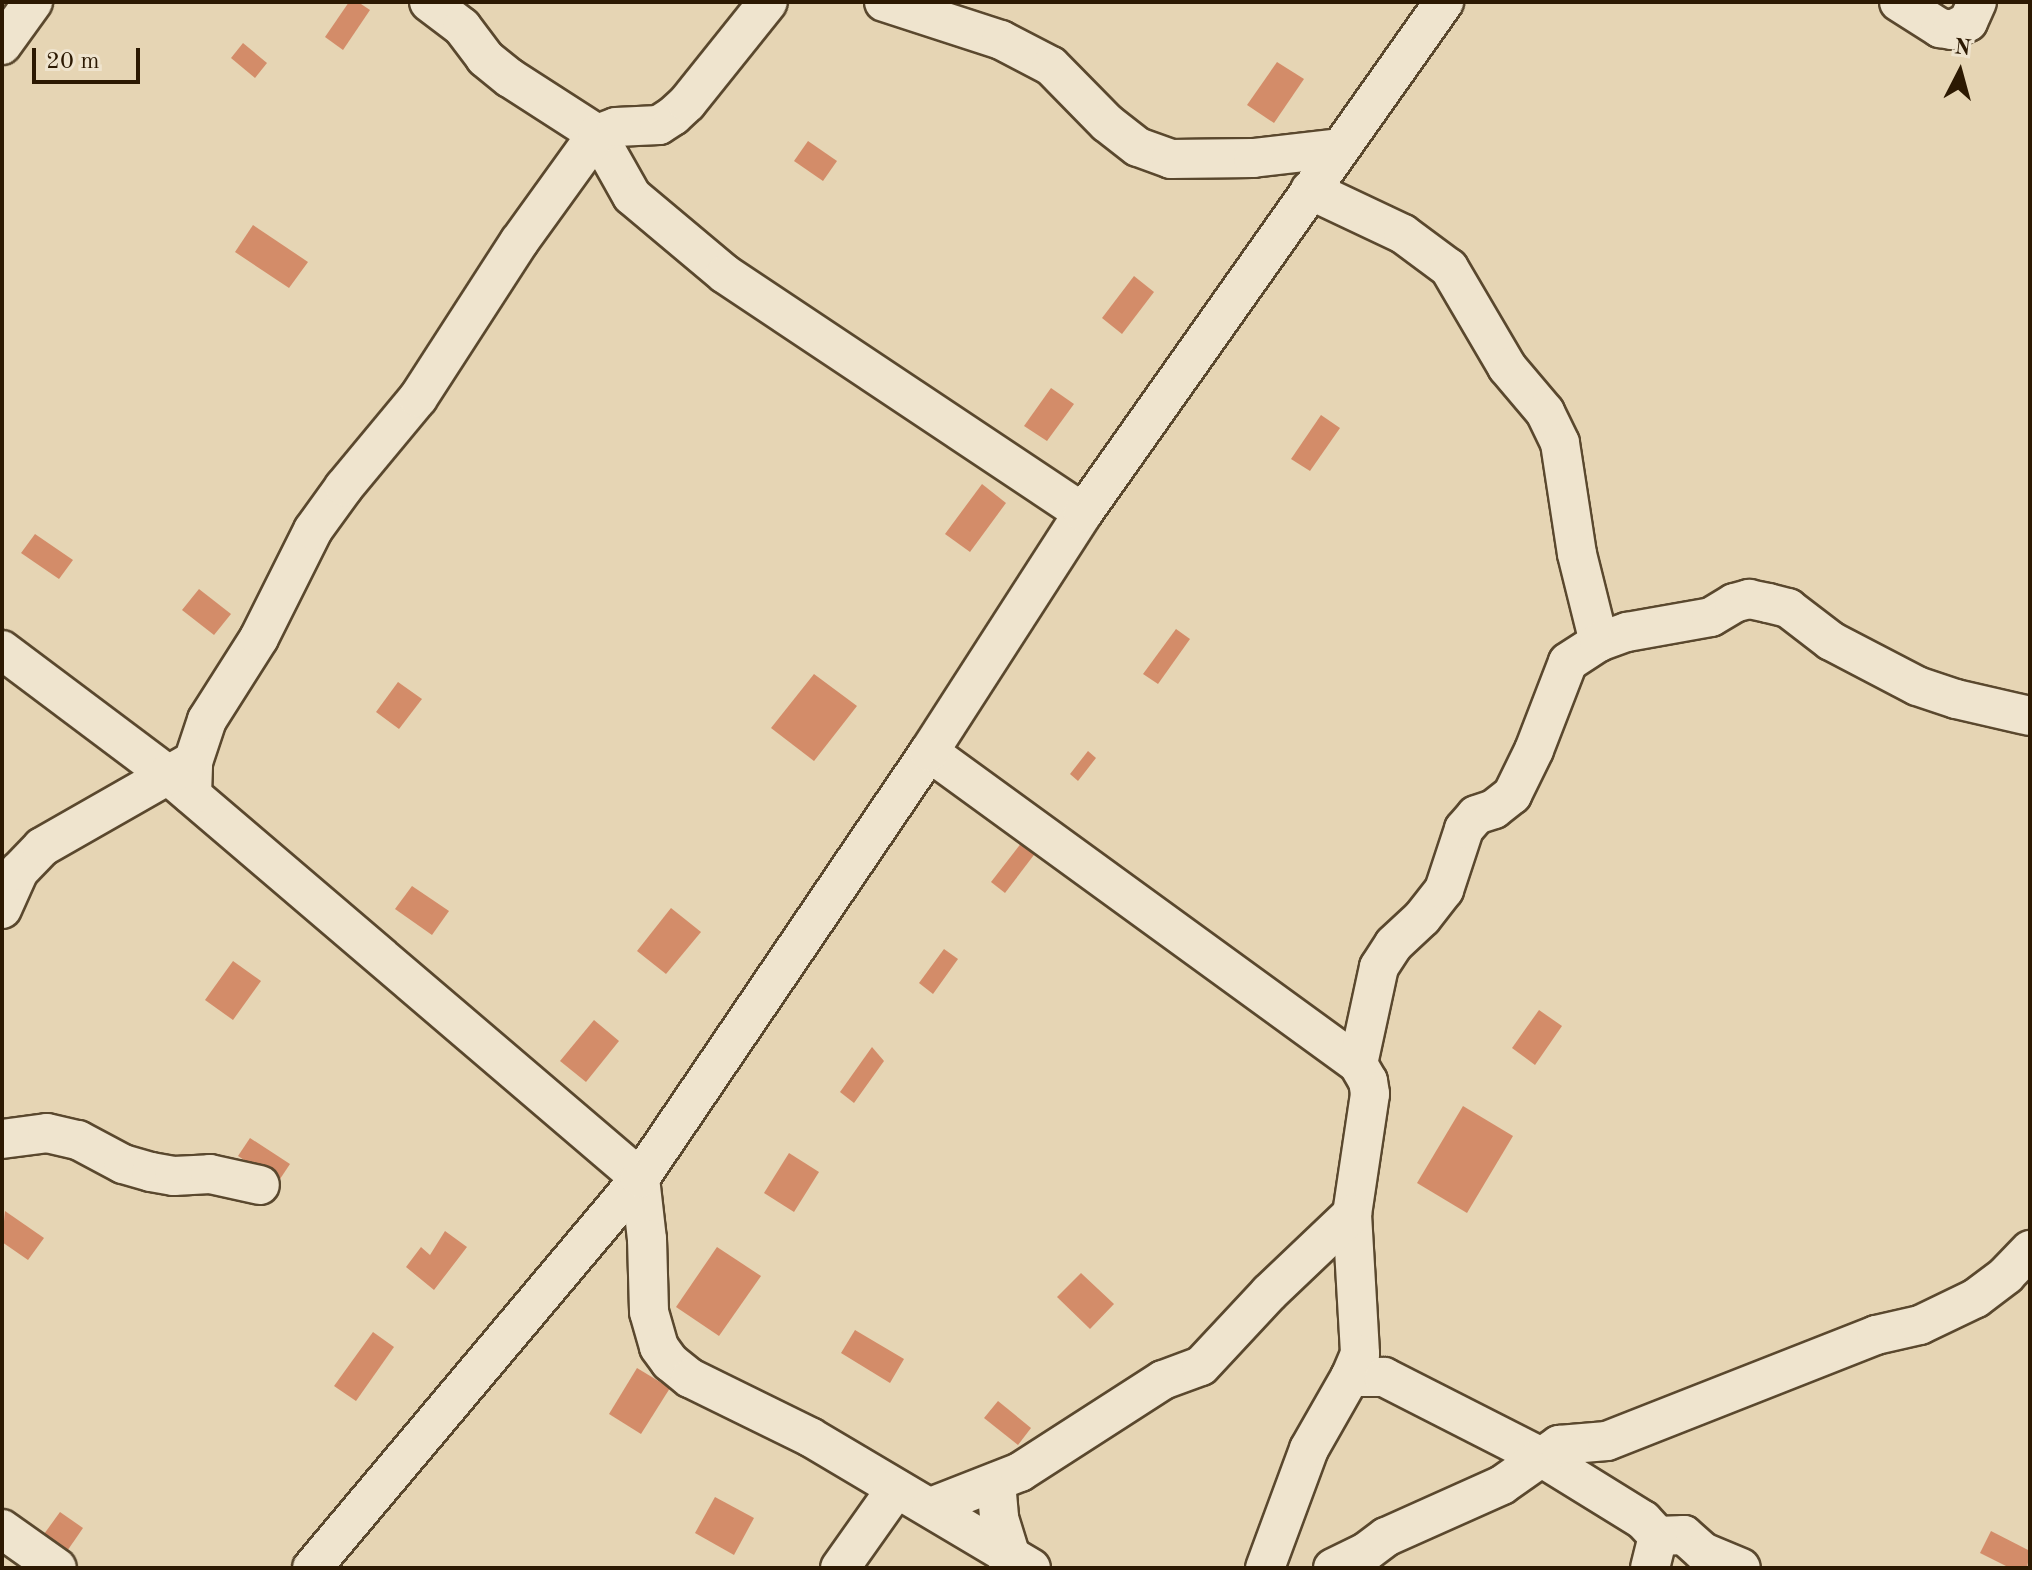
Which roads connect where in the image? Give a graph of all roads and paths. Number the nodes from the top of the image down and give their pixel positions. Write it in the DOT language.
graph roads {
  1 [pos="33,2"];
  2 [pos="429,2"];
  3 [pos="768,2"];
  4 [pos="884,2"];
  5 [pos="1444,2"];
  6 [pos="1899,2"];
  7 [pos="1977,2"];
  8 [pos="2,45"];
  9 [pos="597,134"];
  10 [pos="1339,148"];
  11 [pos="1310,190"];
  12 [pos="1083,513"];
  13 [pos="1599,642"];
  14 [pos="2,650"];
  15 [pos="2030,716"];
  16 [pos="929,752"];
  17 [pos="184,777"];
  18 [pos="2,909"];
  19 [pos="1358,1064"];
  20 [pos="2,1139"];
  21 [pos="640,1178"];
  22 [pos="260,1185"];
  23 [pos="1352,1214"];
  24 [pos="2030,1250"];
  25 [pos="1365,1370"];
  26 [pos="1541,1457"];
  27 [pos="996,1482"];
  28 [pos="896,1489"];
  29 [pos="931,1507"];
  30 [pos="2,1529"];
  31 [pos="1654,1552"];
  32 [pos="1017,1564"];
  33 [pos="57,1568"];
  34 [pos="312,1568"];
  35 [pos="840,1568"];
  36 [pos="1265,1568"];
  37 [pos="1333,1568"];
  38 [pos="1741,1568"];
  1 -- 8 [label="street"];
  2 -- 9 [label="street"];
  3 -- 9 [label="street"];
  4 -- 10 [label="street"];
  5 -- 10 [label="street"];
  6 -- 7 [label="street"];
  9 -- 12 [label="street"];
  9 -- 17 [label="street"];
  10 -- 11 [label="street"];
  11 -- 12 [label="street"];
  11 -- 13 [label="street"];
  12 -- 16 [label="street"];
  13 -- 15 [label="street"];
  13 -- 19 [label="street"];
  14 -- 17 [label="street"];
  16 -- 19 [label="street"];
  16 -- 21 [label="street"];
  17 -- 18 [label="street"];
  17 -- 21 [label="street"];
  19 -- 23 [label="street"];
  20 -- 22 [label="street"];
  21 -- 28 [label="street"];
  21 -- 34 [label="street"];
  23 -- 25 [label="street"];
  23 -- 27 [label="street"];
  24 -- 26 [label="street"];
  25 -- 26 [label="street"];
  25 -- 36 [label="street"];
  26 -- 31 [label="street"];
  26 -- 37 [label="street"];
  27 -- 29 [label="street"];
  27 -- 32 [label="street"];
  28 -- 29 [label="street"];
  28 -- 35 [label="street"];
  29 -- 32 [label="street"];
  30 -- 33 [label="street"];
  31 -- 38 [label="street"];
}
